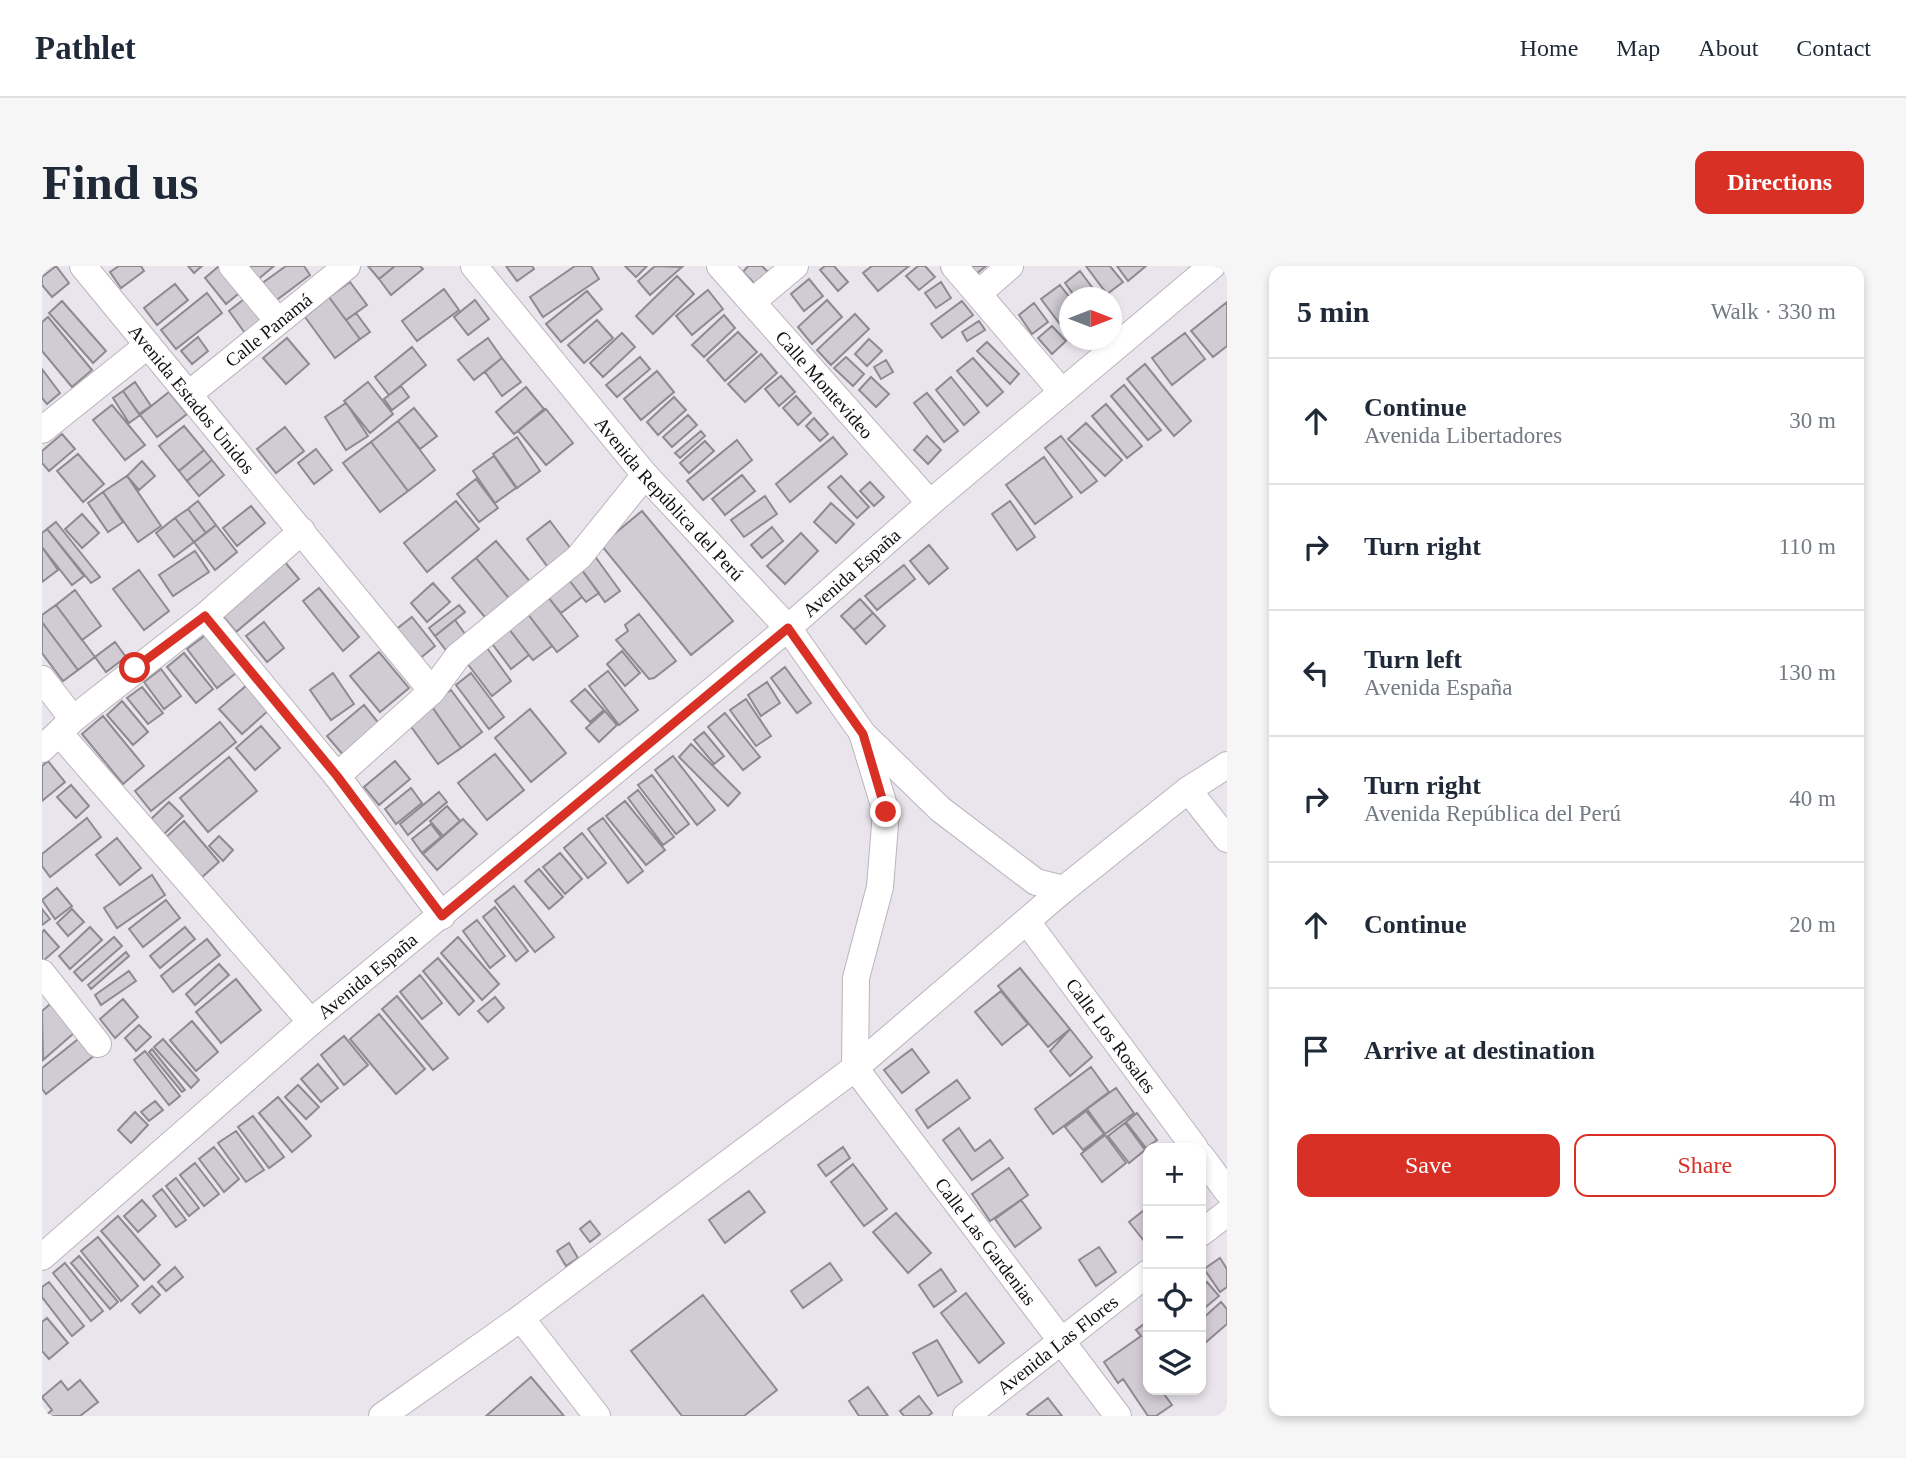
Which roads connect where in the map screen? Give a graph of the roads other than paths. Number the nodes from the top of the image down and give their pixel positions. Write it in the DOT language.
graph roads {
  1 [pos="83,266"];
  2 [pos="232,266"];
  3 [pos="347,266"];
  4 [pos="474,266"];
  5 [pos="719,266"];
  6 [pos="795,266"];
  7 [pos="954,266"];
  8 [pos="1010,266"];
  9 [pos="1211,267"];
  10 [pos="979,293"];
  11 [pos="753,301"];
  12 [pos="278,321"];
  13 [pos="148,345"];
  14 [pos="1062,392"];
  15 [pos="189,394"];
  16 [pos="42,430"];
  17 [pos="645,475"];
  18 [pos="930,503"];
  19 [pos="302,531"];
  20 [pos="205,616"];
  21 [pos="788,628"];
  22 [pos="42,679"];
  23 [pos="432,691"];
  24 [pos="58,734"];
  25 [pos="863,734"];
  26 [pos="1227,765"];
  27 [pos="337,776"];
  28 [pos="1188,790"];
  29 [pos="1227,839"];
  30 [pos="1064,889"];
  31 [pos="442,916"];
  32 [pos="1028,923"];
  33 [pos="42,973"];
  34 [pos="311,1022"];
  35 [pos="98,1044"];
  36 [pos="855,1068"];
  37 [pos="1191,1143"];
  38 [pos="1206,1163"];
  39 [pos="1227,1191"];
  40 [pos="1227,1213"];
  41 [pos="1206,1229"];
  42 [pos="42,1256"];
  43 [pos="1143,1277"];
  44 [pos="521,1318"];
  45 [pos="1061,1338"];
  46 [pos="382,1416"];
  47 [pos="597,1416"];
  48 [pos="966,1416"];
  49 [pos="1118,1416"];
  1 -- 13 [label="street, Avenida Estados Unidos"];
  2 -- 12 [label="street"];
  3 -- 12 [label="street, Calle Panamá"];
  4 -- 17 [label="street, Avenida República del Perú"];
  5 -- 11 [label="street, Calle Montevideo"];
  6 -- 11 [label="street"];
  7 -- 10 [label="street"];
  8 -- 10 [label="street"];
  9 -- 14 [label="street, Avenida España"];
  10 -- 14 [label="street"];
  11 -- 18 [label="street, Calle Montevideo"];
  12 -- 15 [label="street, Calle Panamá"];
  13 -- 15 [label="street, Avenida Estados Unidos"];
  13 -- 16 [label="street"];
  14 -- 18 [label="street, Avenida España"];
  15 -- 19 [label="street, Avenida Estados Unidos"];
  17 -- 21 [label="street, Avenida República del Perú"];
  17 -- 23 [label="street"];
  18 -- 21 [label="street, Avenida España"];
  19 -- 20 [label="street"];
  19 -- 23 [label="street, Avenida Estados Unidos"];
  20 -- 24 [label="street"];
  20 -- 27 [label="street"];
  21 -- 25 [label="street, Avenida República del Perú"];
  21 -- 31 [label="street, Avenida España"];
  22 -- 24 [label="street"];
  23 -- 27 [label="street"];
  24 -- 34 [label="street"];
  25 -- 30 [label="street"];
  25 -- 36 [label="street"];
  26 -- 28 [label="street"];
  27 -- 31 [label="street"];
  28 -- 29 [label="street"];
  28 -- 30 [label="street"];
  30 -- 32 [label="street"];
  31 -- 34 [label="street, Avenida España"];
  32 -- 36 [label="street"];
  32 -- 37 [label="street, Calle Los Rosales"];
  33 -- 35 [label="street"];
  34 -- 42 [label="street, Avenida España"];
  36 -- 44 [label="street"];
  36 -- 45 [label="street, Calle Las Gardenias"];
  38 -- 39 [label="street"];
  40 -- 41 [label="street"];
  43 -- 45 [label="street, Avenida Las Flores"];
  44 -- 46 [label="street"];
  44 -- 47 [label="street"];
  45 -- 48 [label="street, Avenida Las Flores"];
  45 -- 49 [label="street, Calle Las Gardenias"];
}
